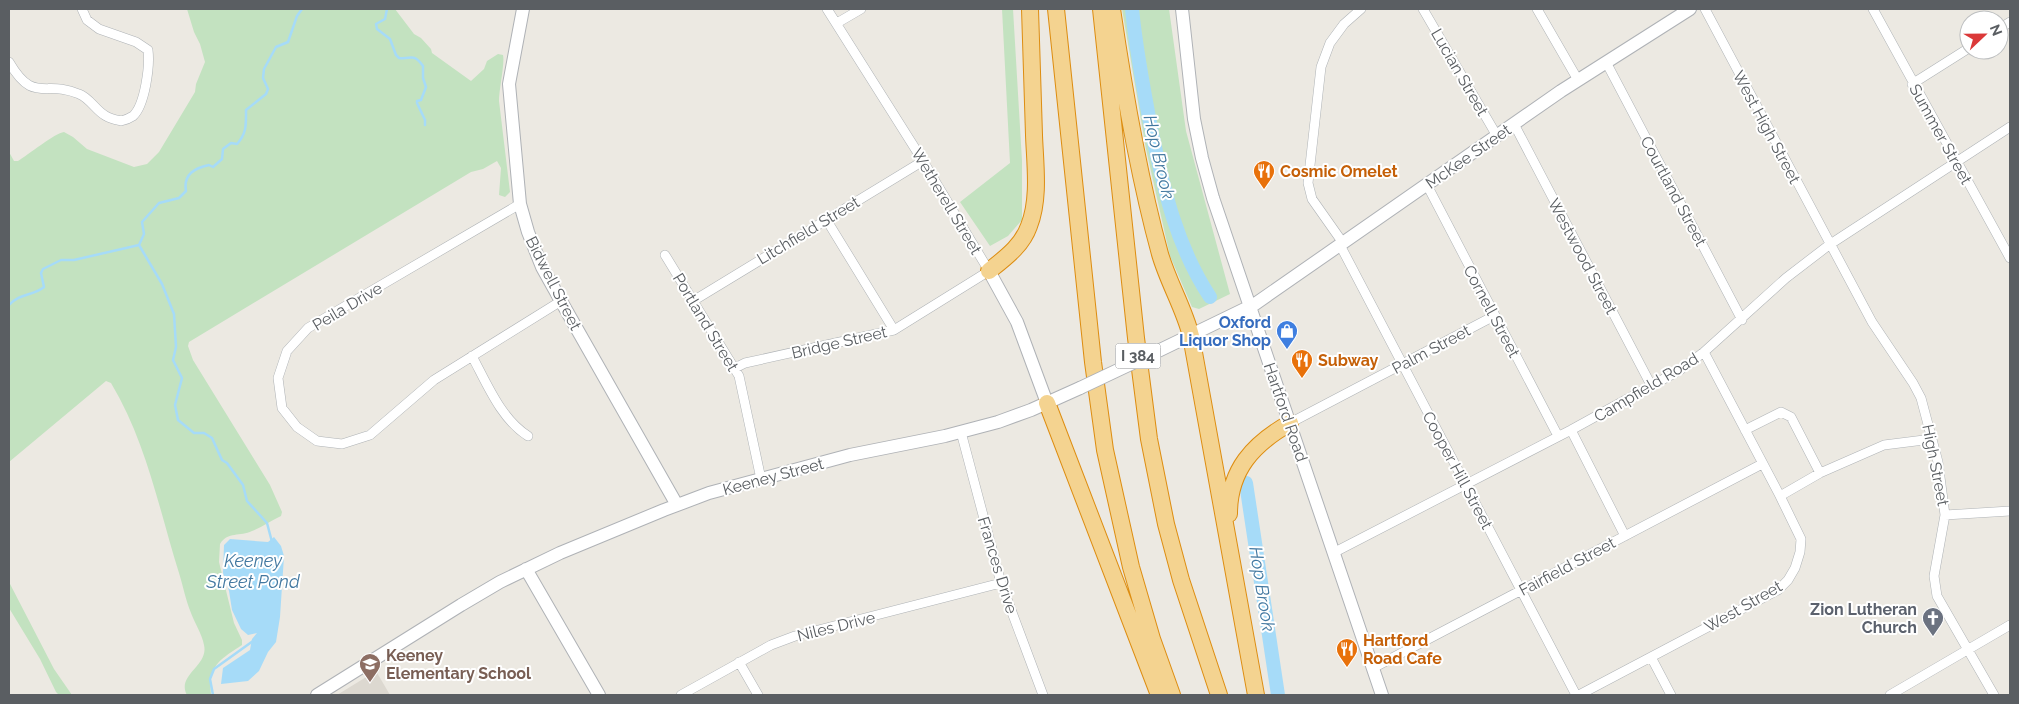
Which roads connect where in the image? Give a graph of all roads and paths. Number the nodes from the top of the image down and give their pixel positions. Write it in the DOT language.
graph roads {
  1 [pos="82,9"];
  2 [pos="523,9"];
  3 [pos="827,9"];
  4 [pos="861,9"];
  5 [pos="1030,9"];
  6 [pos="1056,9"];
  7 [pos="1101,9"];
  8 [pos="1112,9"];
  9 [pos="1182,9"];
  10 [pos="1361,9"];
  11 [pos="1423,9"];
  12 [pos="1537,9"];
  13 [pos="1690,9"];
  14 [pos="1705,9"];
  15 [pos="1873,9"];
  16 [pos="837,23"];
  17 [pos="1959,54"];
  18 [pos="9,62"];
  19 [pos="1606,62"];
  20 [pos="1578,80"];
  21 [pos="1912,84"];
  22 [pos="1514,124"];
  23 [pos="2010,127"];
  24 [pos="1497,136"];
  25 [pos="923,161"];
  26 [pos="1956,162"];
  27 [pos="1426,185"];
  28 [pos="520,204"];
  29 [pos="826,219"];
  30 [pos="1341,244"];
  31 [pos="1829,245"];
  32 [pos="665,255"];
  33 [pos="2010,258"];
  34 [pos="989,271"];
  35 [pos="561,301"];
  36 [pos="693,301"];
  37 [pos="1250,307"];
  38 [pos="1494,316"];
  39 [pos="1742,320"];
  40 [pos="894,330"];
  41 [pos="1191,336"];
  42 [pos="1704,352"];
  43 [pos="472,356"];
  44 [pos="1401,364"];
  45 [pos="735,368"];
  46 [pos="1652,387"];
  47 [pos="1047,403"];
  48 [pos="1290,423"];
  49 [pos="1572,430"];
  50 [pos="1746,430"];
  51 [pos="961,432"];
  52 [pos="528,436"];
  53 [pos="1558,436"];
  54 [pos="1932,439"];
  55 [pos="1762,464"];
  56 [pos="1820,473"];
  57 [pos="761,479"];
  58 [pos="1466,485"];
  59 [pos="1780,496"];
  60 [pos="676,505"];
  61 [pos="2010,511"];
  62 [pos="1945,515"];
  63 [pos="1625,536"];
  64 [pos="1334,553"];
  65 [pos="526,569"];
  66 [pos="1233,569"];
  67 [pos="1001,583"];
  68 [pos="1521,590"];
  69 [pos="2010,625"];
  70 [pos="1969,650"];
  71 [pos="1651,657"];
  72 [pos="739,662"];
  73 [pos="1372,668"];
  74 [pos="317,695"];
  75 [pos="599,695"];
  76 [pos="682,695"];
  77 [pos="758,695"];
  78 [pos="1043,695"];
  79 [pos="1159,695"];
  80 [pos="1172,695"];
  81 [pos="1219,695"];
  82 [pos="1256,695"];
  83 [pos="1382,695"];
  84 [pos="1577,695"];
  85 [pos="1671,695"];
  86 [pos="1890,695"];
  87 [pos="1994,695"];
  1 -- 18 [label="street"];
  2 -- 28 [label="main road, Bidwell Street"];
  3 -- 16 [label="street, Wetherell Street"];
  4 -- 16 [label="street"];
  5 -- 34 [label="highway"];
  6 -- 80 [label="highway, I 384"];
  7 -- 81 [label="highway, I 384"];
  8 -- 41 [label="highway"];
  9 -- 37 [label="main road, Hartford Road"];
  10 -- 30 [label="street, Cooper Hill Street"];
  11 -- 24 [label="street, Lucian Street"];
  12 -- 20 [label="street"];
  13 -- 19 [label="main road, McKee Street"];
  14 -- 31 [label="street, West High Street"];
  15 -- 21 [label="street, Summer Street"];
  16 -- 25 [label="street, Wetherell Street"];
  17 -- 21 [label="street"];
  19 -- 20 [label="main road, McKee Street"];
  19 -- 39 [label="street, Courtland Street"];
  20 -- 22 [label="main road, McKee Street"];
  21 -- 26 [label="street, Summer Street"];
  22 -- 24 [label="main road, McKee Street"];
  22 -- 46 [label="street, Westwood Street"];
  23 -- 26 [label="street, Campfield Road"];
  24 -- 27 [label="main road, McKee Street"];
  25 -- 29 [label="street, Litchfield Street"];
  25 -- 34 [label="street, Wetherell Street"];
  26 -- 31 [label="street, Campfield Road"];
  26 -- 33 [label="street, Summer Street"];
  27 -- 30 [label="main road, McKee Street"];
  27 -- 38 [label="street, Cornell Street"];
  28 -- 35 [label="main road, Bidwell Street"];
  28 -- 43 [label="street, Peila Drive"];
  29 -- 36 [label="street, Litchfield Street"];
  29 -- 40 [label="street"];
  30 -- 37 [label="main road, McKee Street"];
  30 -- 44 [label="street, Cooper Hill Street"];
  31 -- 39 [label="street, Campfield Road"];
  31 -- 54 [label="street, High Street"];
  32 -- 36 [label="street, Portland Street"];
  34 -- 40 [label="street, Bridge Street"];
  34 -- 47 [label="main road, Wetherell Street"];
  35 -- 43 [label="street, Peila Drive"];
  35 -- 60 [label="main road, Bidwell Street"];
  36 -- 45 [label="street, Portland Street"];
  37 -- 41 [label="main road, Keeney Street"];
  37 -- 48 [label="main road, Hartford Road"];
  38 -- 44 [label="street, Palm Street"];
  38 -- 53 [label="street, Cornell Street"];
  39 -- 42 [label="street, Campfield Road"];
  40 -- 45 [label="street, Bridge Street"];
  41 -- 47 [label="main road, Keeney Street, bridge"];
  41 -- 66 [label="highway"];
  42 -- 46 [label="street, Campfield Road"];
  42 -- 50 [label="street, West Street"];
  43 -- 52 [label="street"];
  44 -- 48 [label="street, Palm Street"];
  44 -- 58 [label="street, Cooper Hill Street"];
  45 -- 57 [label="street, Portland Street"];
  46 -- 49 [label="street, Campfield Road"];
  47 -- 51 [label="main road, Keeney Street"];
  47 -- 79 [label="highway"];
  48 -- 64 [label="main road, Hartford Road"];
  48 -- 66 [label="highway"];
  49 -- 53 [label="street, Campfield Road"];
  49 -- 63 [label="street"];
  50 -- 55 [label="street, West Street"];
  50 -- 56 [label="street"];
  51 -- 57 [label="main road, Keeney Street"];
  51 -- 67 [label="street, Frances Drive"];
  53 -- 58 [label="street, Campfield Road"];
  54 -- 56 [label="street"];
  54 -- 62 [label="street, High Street"];
  55 -- 59 [label="street, West Street"];
  55 -- 63 [label="street, Fairfield Street"];
  56 -- 59 [label="street"];
  57 -- 60 [label="main road, Keeney Street"];
  58 -- 64 [label="street, Campfield Road"];
  58 -- 68 [label="street, Cooper Hill Street"];
  59 -- 71 [label="street, West Street"];
  60 -- 65 [label="main road, Keeney Street"];
  61 -- 62 [label="street"];
  62 -- 70 [label="street, High Street"];
  63 -- 68 [label="street, Fairfield Street"];
  64 -- 73 [label="main road, Hartford Road"];
  65 -- 74 [label="main road, Keeney Street"];
  65 -- 75 [label="main road"];
  66 -- 82 [label="highway"];
  67 -- 72 [label="street, Niles Drive"];
  67 -- 78 [label="street, Frances Drive"];
  68 -- 73 [label="street, Fairfield Street"];
  68 -- 84 [label="street, Cooper Hill Street"];
  69 -- 70 [label="street"];
  70 -- 86 [label="street"];
  70 -- 87 [label="street, High Street"];
  71 -- 84 [label="street, West Street"];
  71 -- 85 [label="street"];
  72 -- 76 [label="street, Niles Drive"];
  72 -- 77 [label="street"];
  73 -- 83 [label="main road, Hartford Road"];
}
